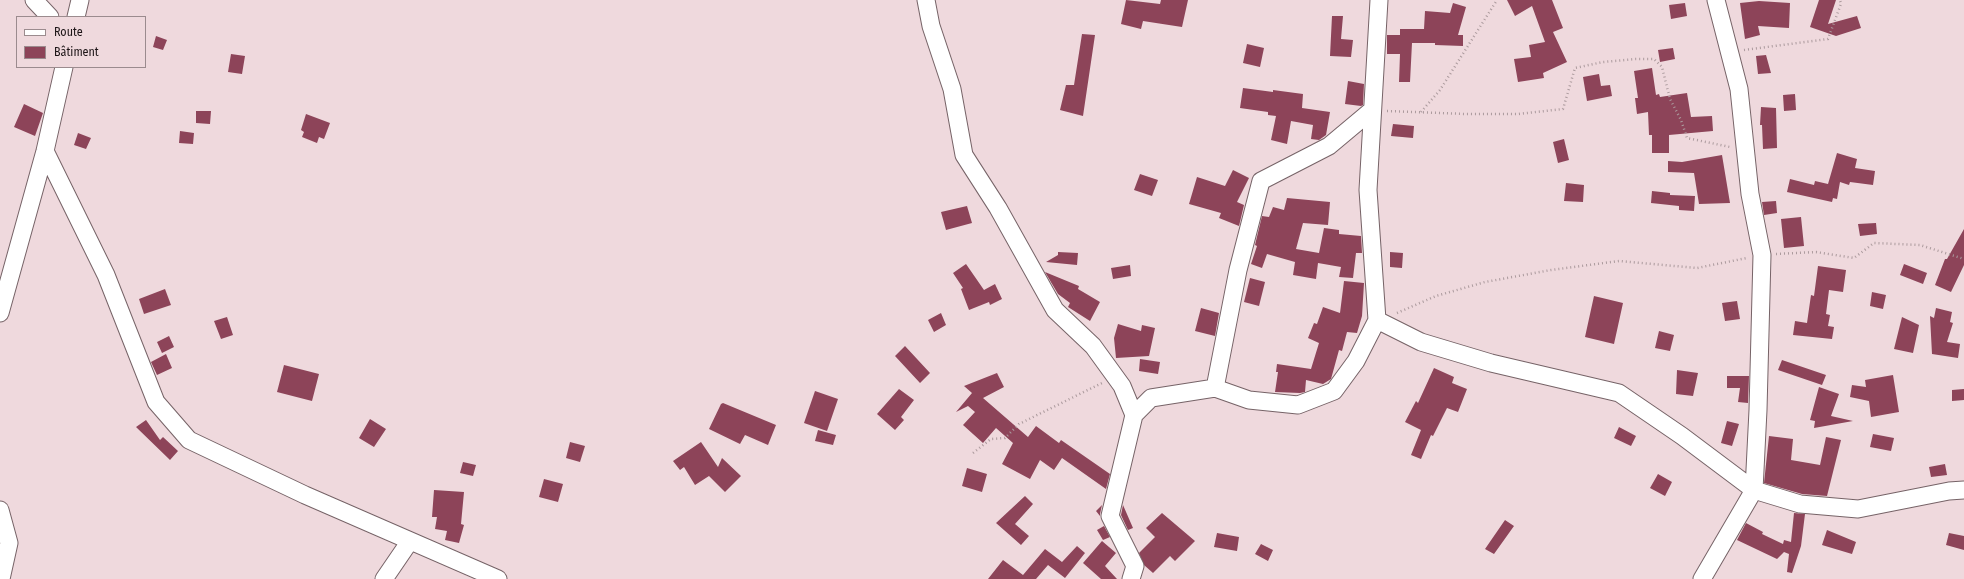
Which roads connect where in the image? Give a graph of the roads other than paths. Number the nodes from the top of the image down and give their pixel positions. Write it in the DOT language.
graph roads {
  1 [pos="34,0"];
  2 [pos="80,0"];
  3 [pos="926,0"];
  4 [pos="1379,0"];
  5 [pos="1716,0"];
  6 [pos="49,16"];
  7 [pos="76,16"];
  8 [pos="64,68"];
  9 [pos="1372,110"];
  10 [pos="45,151"];
  11 [pos="0,313"];
  12 [pos="1377,320"];
  13 [pos="1215,388"];
  14 [pos="1134,415"];
  15 [pos="1754,490"];
  16 [pos="1964,490"];
  17 [pos="0,510"];
  18 [pos="410,541"];
  19 [pos="1,579"];
  20 [pos="384,579"];
  21 [pos="498,579"];
  22 [pos="1131,579"];
  23 [pos="1702,579"];
  1 -- 6 [label="street"];
  2 -- 7 [label="street"];
  3 -- 14 [label="street"];
  4 -- 9 [label="street"];
  5 -- 15 [label="street"];
  8 -- 10 [label="street"];
  9 -- 12 [label="street"];
  9 -- 13 [label="street"];
  10 -- 11 [label="street"];
  10 -- 18 [label="street"];
  12 -- 13 [label="street"];
  12 -- 15 [label="street"];
  13 -- 14 [label="street"];
  14 -- 22 [label="street"];
  15 -- 16 [label="street"];
  15 -- 23 [label="street"];
  17 -- 19 [label="street"];
  18 -- 20 [label="street"];
  18 -- 21 [label="street"];
}
